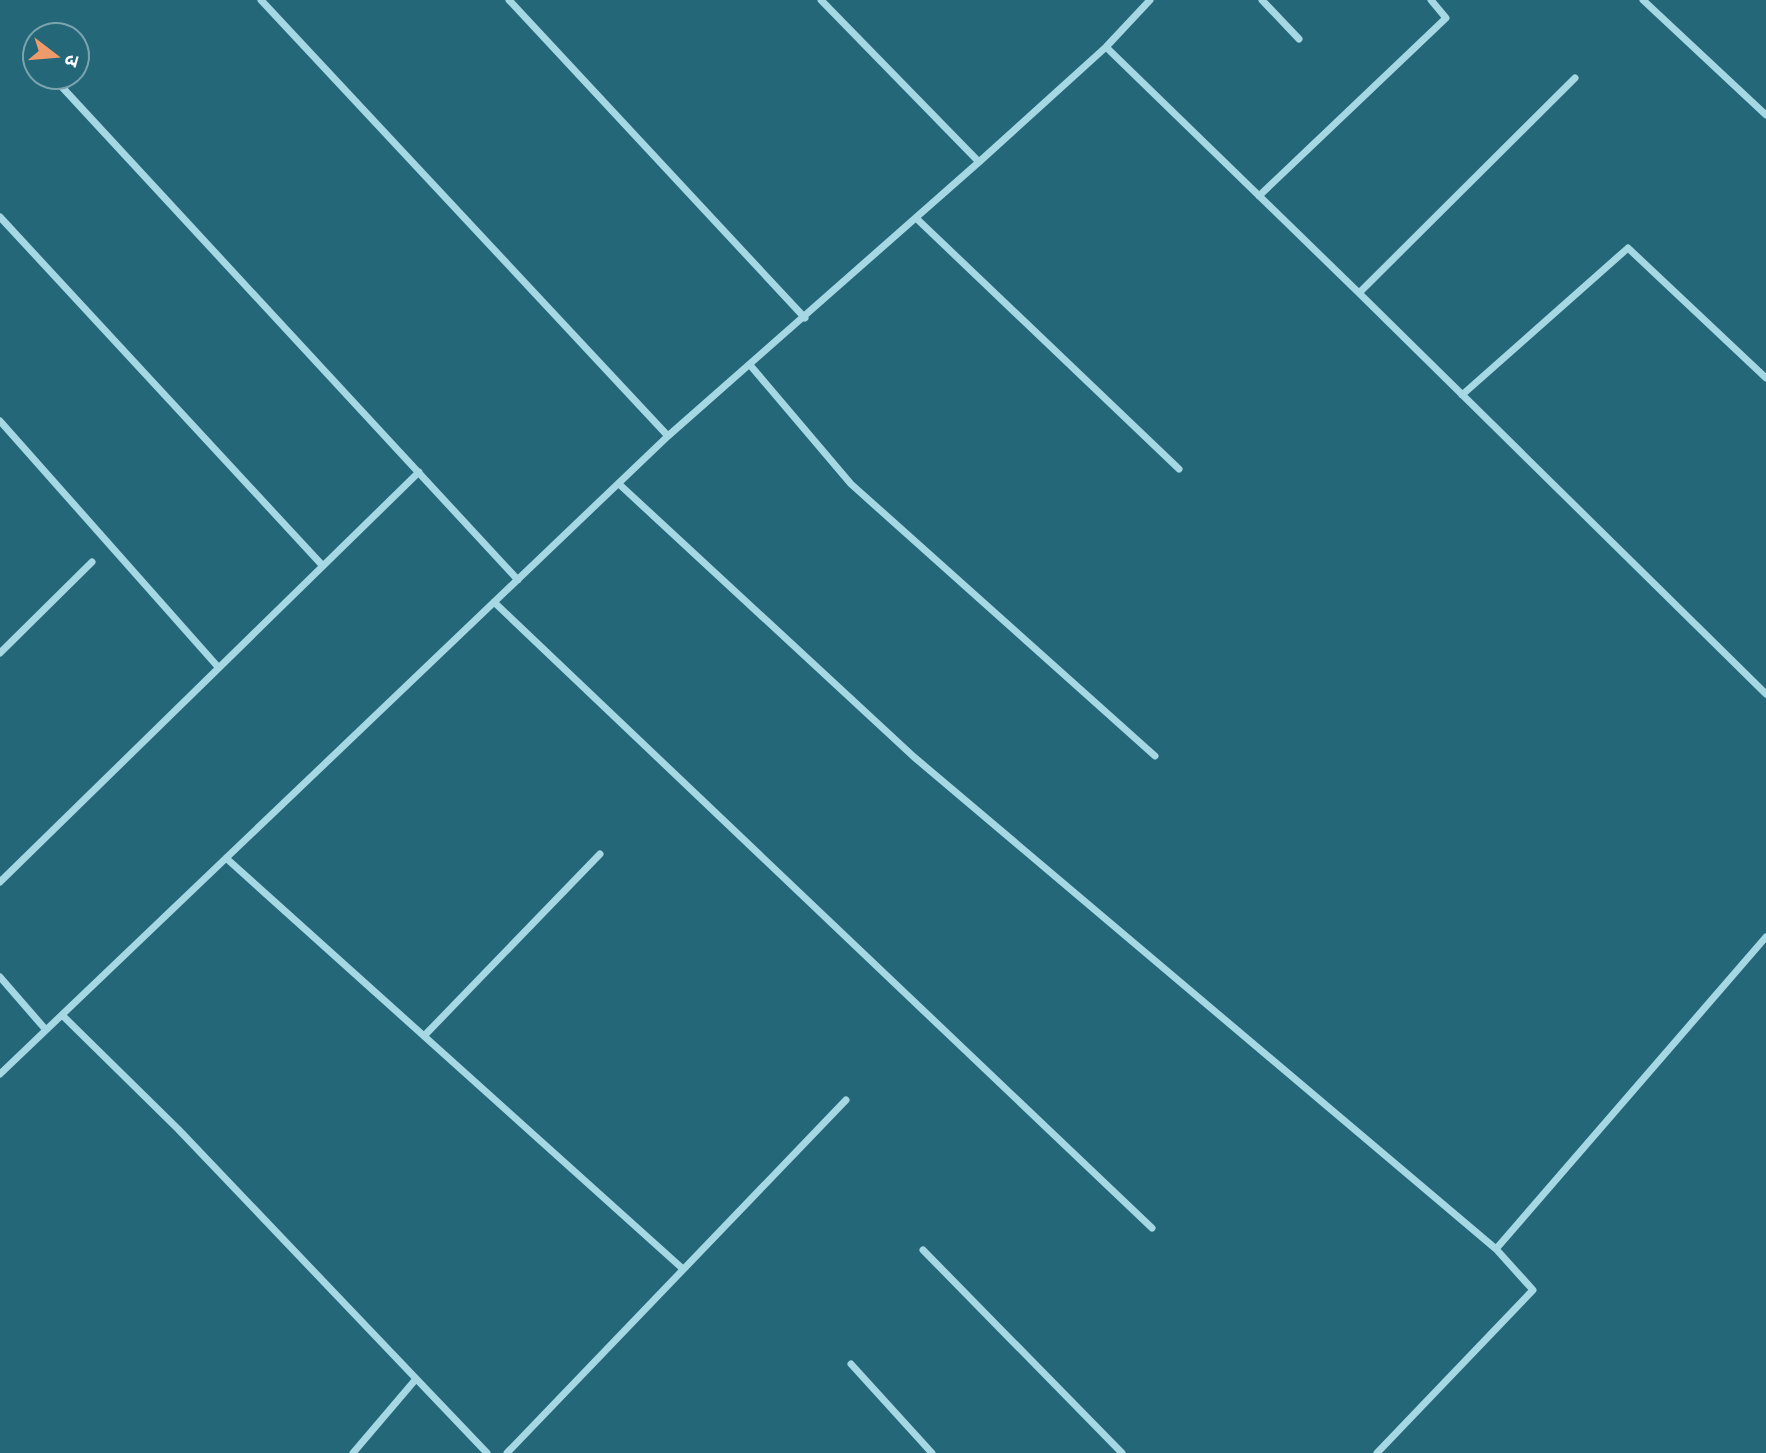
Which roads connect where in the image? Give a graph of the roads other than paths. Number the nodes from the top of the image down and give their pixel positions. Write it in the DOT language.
graph roads {
  1 [pos="261,0"];
  2 [pos="509,0"];
  3 [pos="821,0"];
  4 [pos="1262,0"];
  5 [pos="1432,0"];
  6 [pos="1643,0"];
  7 [pos="1147,1"];
  8 [pos="1299,40"];
  9 [pos="1106,47"];
  10 [pos="1575,78"];
  11 [pos="66,91"];
  12 [pos="1766,115"];
  13 [pos="979,162"];
  14 [pos="1259,196"];
  15 [pos="0,217"];
  16 [pos="916,218"];
  17 [pos="1359,293"];
  18 [pos="805,318"];
  19 [pos="750,365"];
  20 [pos="1766,378"];
  21 [pos="1462,395"];
  22 [pos="0,421"];
  23 [pos="668,436"];
  24 [pos="1179,469"];
  25 [pos="419,472"];
  26 [pos="619,484"];
  27 [pos="92,562"];
  28 [pos="323,566"];
  29 [pos="518,580"];
  30 [pos="494,602"];
  31 [pos="0,653"];
  32 [pos="219,668"];
  33 [pos="1766,694"];
  34 [pos="1155,756"];
  35 [pos="600,854"];
  36 [pos="226,858"];
  37 [pos="0,882"];
  38 [pos="1766,937"];
  39 [pos="0,977"];
  40 [pos="62,1015"];
  41 [pos="46,1030"];
  42 [pos="424,1036"];
  43 [pos="0,1074"];
  44 [pos="846,1100"];
  45 [pos="1152,1228"];
  46 [pos="1496,1249"];
  47 [pos="923,1250"];
  48 [pos="683,1269"];
  49 [pos="850,1364"];
  50 [pos="416,1379"];
  51 [pos="353,1453"];
  52 [pos="487,1453"];
  53 [pos="507,1453"];
  54 [pos="932,1453"];
  55 [pos="1122,1453"];
  56 [pos="1377,1453"];
  1 -- 23 [label="street"];
  2 -- 18 [label="street"];
  3 -- 13 [label="street"];
  4 -- 8 [label="street"];
  5 -- 14 [label="street"];
  6 -- 12 [label="street"];
  7 -- 9 [label="street"];
  9 -- 13 [label="street"];
  9 -- 14 [label="street"];
  10 -- 17 [label="street"];
  11 -- 25 [label="street"];
  13 -- 16 [label="street"];
  14 -- 17 [label="street"];
  15 -- 28 [label="street"];
  16 -- 18 [label="street"];
  16 -- 24 [label="street"];
  17 -- 21 [label="street"];
  18 -- 19 [label="street"];
  19 -- 23 [label="street"];
  19 -- 34 [label="street"];
  20 -- 21 [label="street"];
  21 -- 33 [label="street"];
  22 -- 32 [label="street"];
  23 -- 26 [label="street"];
  25 -- 28 [label="street"];
  25 -- 29 [label="street"];
  26 -- 29 [label="street"];
  26 -- 46 [label="street"];
  27 -- 31 [label="street"];
  28 -- 32 [label="street"];
  29 -- 30 [label="street"];
  30 -- 36 [label="street"];
  30 -- 45 [label="street"];
  32 -- 37 [label="street"];
  35 -- 42 [label="street"];
  36 -- 40 [label="street"];
  36 -- 42 [label="street"];
  38 -- 46 [label="street"];
  39 -- 41 [label="street"];
  40 -- 41 [label="street"];
  40 -- 50 [label="street"];
  41 -- 43 [label="street"];
  42 -- 48 [label="street"];
  44 -- 48 [label="street"];
  46 -- 56 [label="street"];
  47 -- 55 [label="street"];
  48 -- 53 [label="street"];
  49 -- 54 [label="street"];
  50 -- 51 [label="street"];
  50 -- 52 [label="street"];
}
